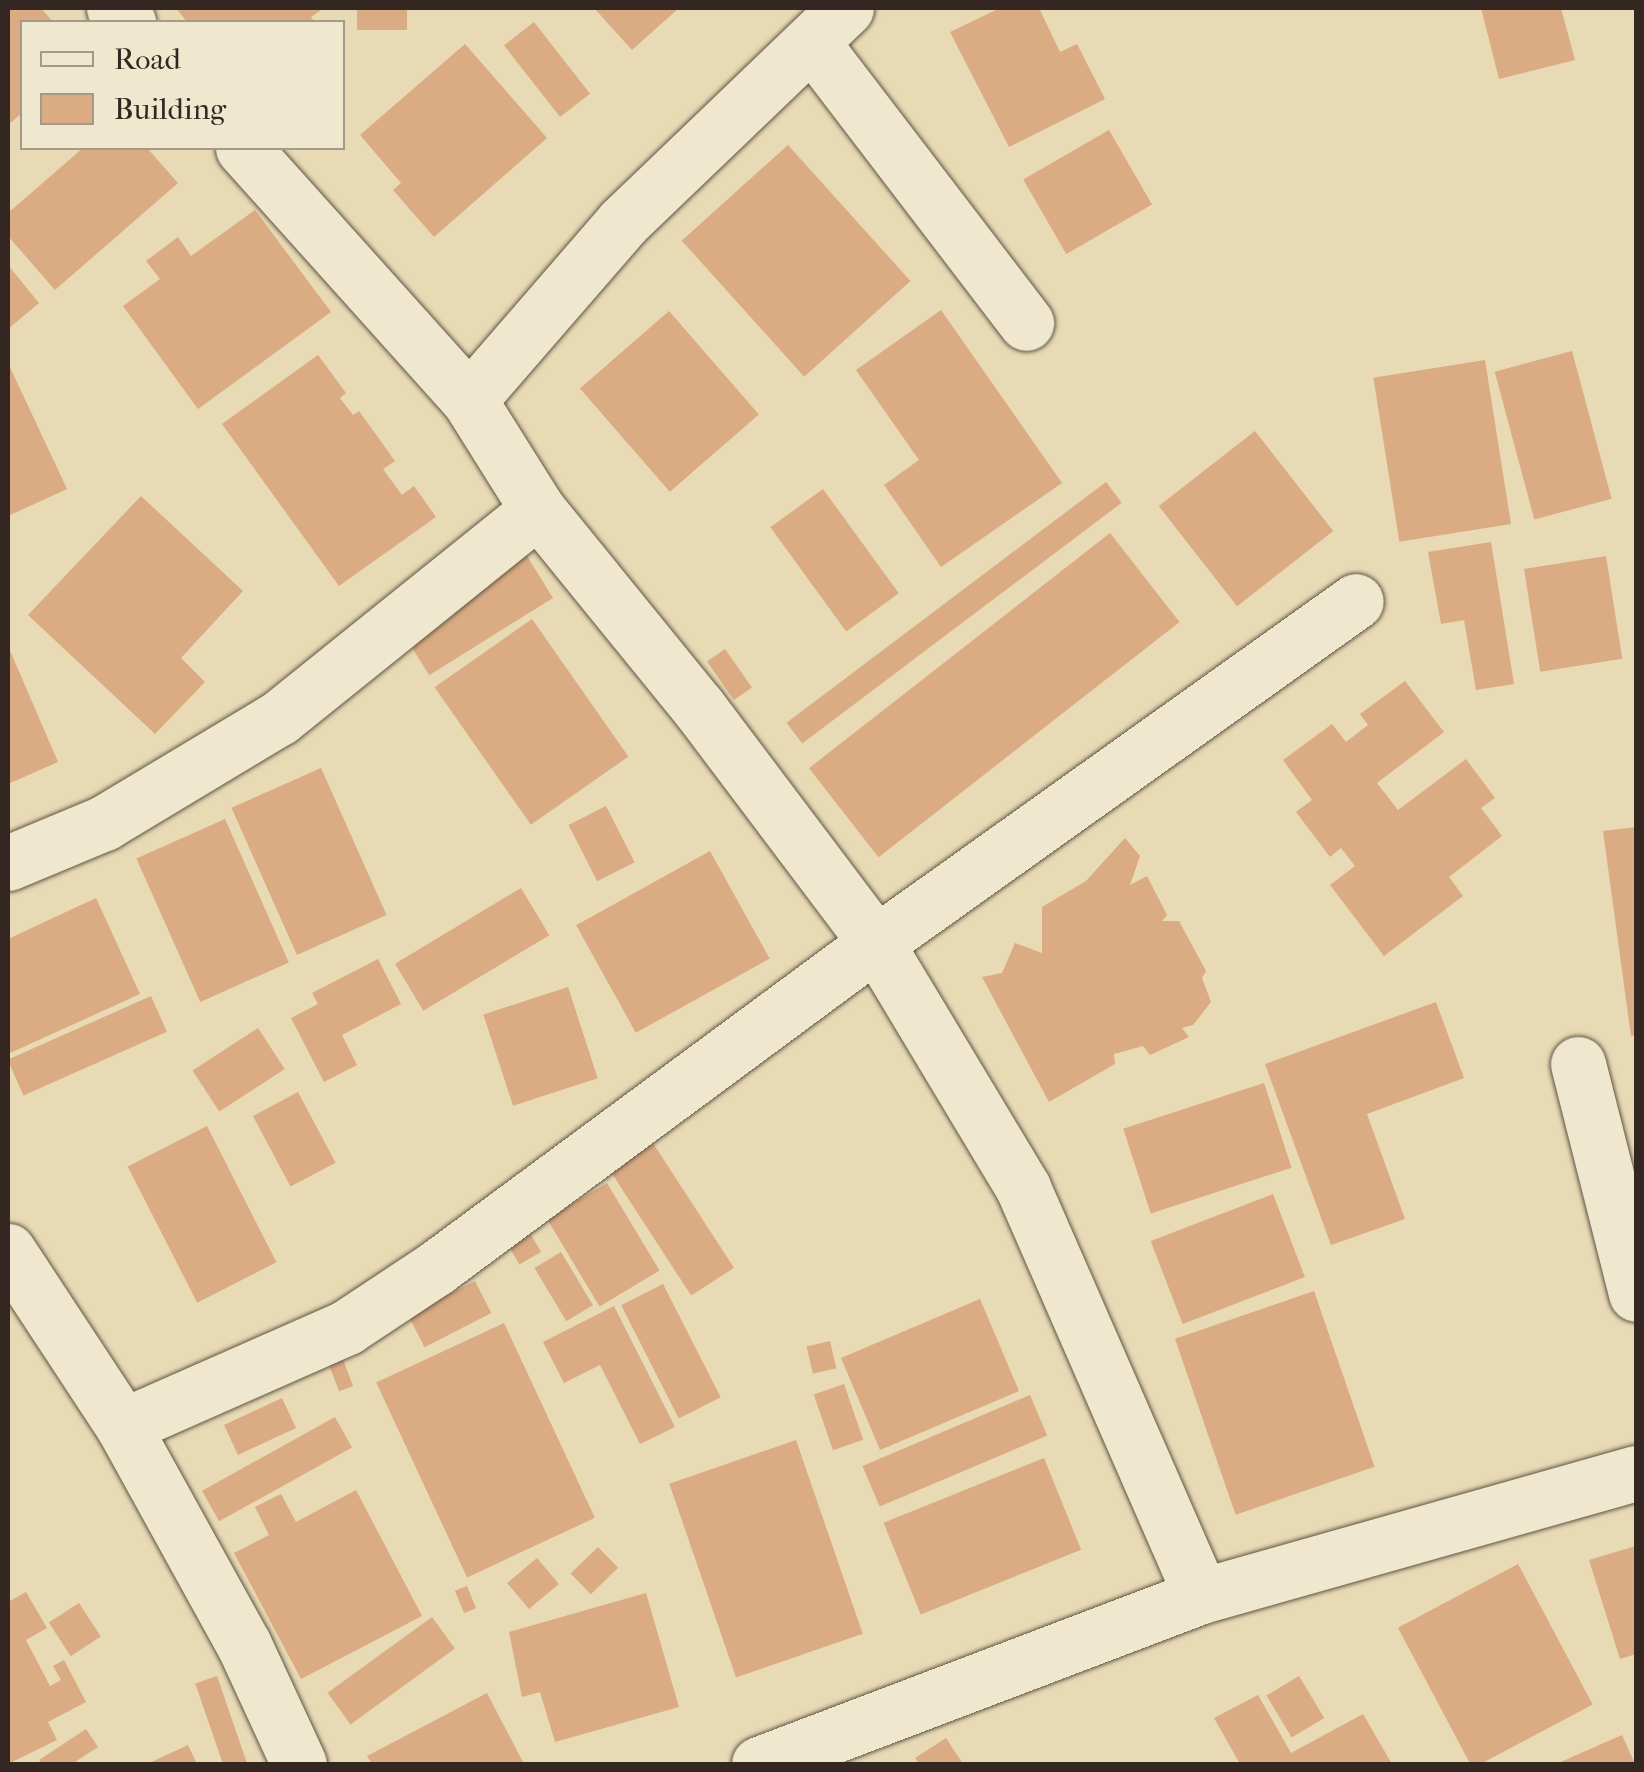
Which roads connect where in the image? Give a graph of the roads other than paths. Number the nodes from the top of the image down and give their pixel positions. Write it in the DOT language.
graph roads {
  1 [pos="829,26"];
  2 [pos="245,150"];
  3 [pos="1026,323"];
  4 [pos="469,400"];
  5 [pos="538,510"];
  6 [pos="1356,601"];
  7 [pos="8,863"];
  8 [pos="876,942"];
  9 [pos="1578,1064"];
  10 [pos="8,1251"];
  11 [pos="1636,1294"];
  12 [pos="122,1426"];
  13 [pos="1636,1473"];
  14 [pos="1201,1596"];
  15 [pos="871,1746"];
  16 [pos="299,1764"];
  17 [pos="760,1764"];
  1 -- 3 [label="street"];
  1 -- 4 [label="street"];
  2 -- 4 [label="street"];
  4 -- 5 [label="street"];
  5 -- 7 [label="street"];
  5 -- 8 [label="street"];
  6 -- 8 [label="street"];
  8 -- 12 [label="street"];
  8 -- 14 [label="street"];
  9 -- 11 [label="street"];
  10 -- 12 [label="street"];
  12 -- 16 [label="street"];
  13 -- 14 [label="street"];
  14 -- 15 [label="street"];
  15 -- 17 [label="street"];
}
